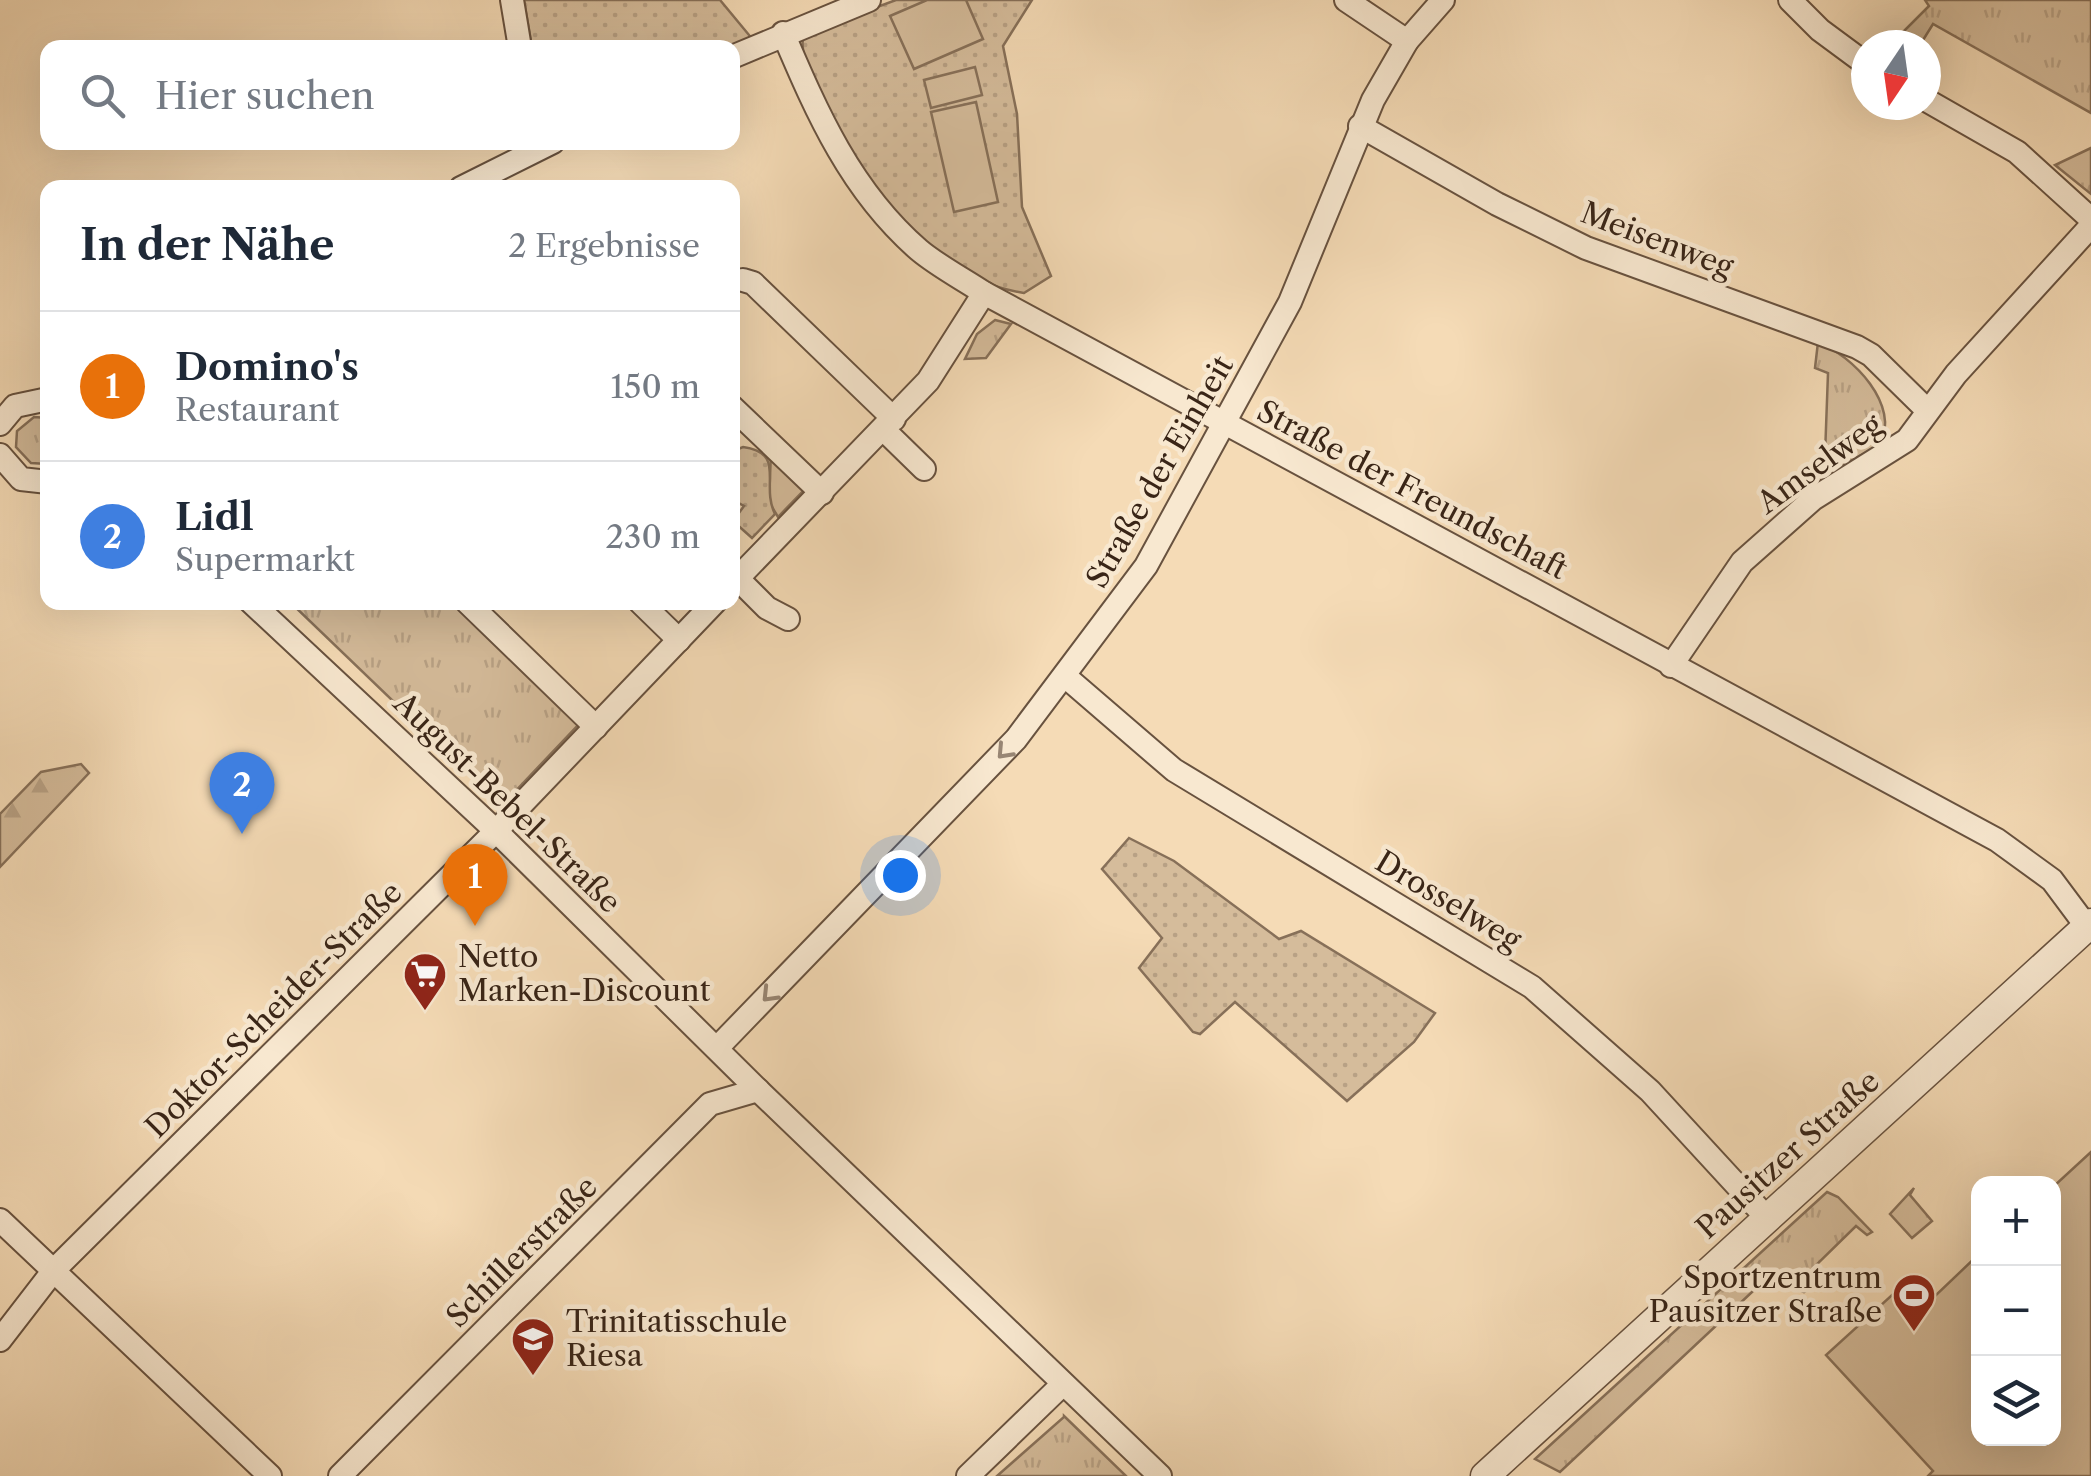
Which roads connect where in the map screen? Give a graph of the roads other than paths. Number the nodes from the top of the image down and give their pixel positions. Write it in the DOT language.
graph roads {
  1 [pos="512,0"];
  2 [pos="868,0"];
  3 [pos="1346,0"];
  4 [pos="1443,0"];
  5 [pos="1790,0"];
  6 [pos="783,33"];
  7 [pos="519,40"];
  8 [pos="1407,41"];
  9 [pos="740,53"];
  10 [pos="1851,53"];
  11 [pos="1941,109"];
  12 [pos="1360,126"];
  13 [pos="533,150"];
  14 [pos="476,180"];
  15 [pos="2091,222"];
  16 [pos="742,280"];
  17 [pos="984,293"];
  18 [pos="40,401"];
  19 [pos="1927,410"];
  20 [pos="740,415"];
  21 [pos="0,424"];
  22 [pos="889,424"];
  23 [pos="1225,424"];
  24 [pos="0,456"];
  25 [pos="924,470"];
  26 [pos="40,482"];
  27 [pos="10,484"];
  28 [pos="822,493"];
  29 [pos="740,577"];
  30 [pos="740,586"];
  31 [pos="259,610"];
  32 [pos="475,610"];
  33 [pos="648,610"];
  34 [pos="707,610"];
  35 [pos="788,619"];
  36 [pos="679,640"];
  37 [pos="1671,666"];
  38 [pos="1066,677"];
  39 [pos="596,728"];
  40 [pos="496,830"];
  41 [pos="2089,925"];
  42 [pos="717,1048"];
  43 [pos="758,1090"];
  44 [pos="1766,1216"];
  45 [pos="0,1220"];
  46 [pos="54,1270"];
  47 [pos="0,1340"];
  48 [pos="1064,1384"];
  49 [pos="270,1476"];
  50 [pos="340,1476"];
  51 [pos="968,1476"];
  52 [pos="1160,1476"];
  53 [pos="1485,1476"];
  1 -- 7 [label="street"];
  2 -- 6 [label="street"];
  3 -- 8 [label="street"];
  4 -- 8 [label="street, Straße der Einheit"];
  5 -- 10 [label="street"];
  6 -- 9 [label="street"];
  6 -- 17 [label="street, Straße der Freundschaft"];
  8 -- 12 [label="street, Straße der Einheit"];
  11 -- 15 [label="street"];
  12 -- 19 [label="street, Meisenweg"];
  12 -- 23 [label="street, Straße der Einheit"];
  13 -- 14 [label="street"];
  15 -- 19 [label="street, Amselweg"];
  16 -- 22 [label="street"];
  17 -- 22 [label="street"];
  17 -- 23 [label="street, Straße der Freundschaft"];
  18 -- 21 [label="street"];
  19 -- 37 [label="street, Amselweg"];
  20 -- 28 [label="street"];
  22 -- 25 [label="street"];
  22 -- 28 [label="street"];
  23 -- 37 [label="street, Straße der Freundschaft"];
  23 -- 38 [label="street, Straße der Einheit"];
  24 -- 27 [label="street"];
  26 -- 27 [label="street"];
  28 -- 29 [label="street"];
  30 -- 35 [label="street"];
  31 -- 40 [label="street, August-Bebel-Straße"];
  32 -- 39 [label="street"];
  33 -- 36 [label="street"];
  34 -- 36 [label="street, Doktor-Scheider-Straße"];
  36 -- 39 [label="street, Doktor-Scheider-Straße"];
  37 -- 41 [label="street, Straße der Freundschaft"];
  38 -- 42 [label="street, Straße der Einheit, one-way"];
  38 -- 44 [label="street, Drosselweg"];
  39 -- 40 [label="street, Doktor-Scheider-Straße"];
  40 -- 42 [label="street, August-Bebel-Straße"];
  40 -- 46 [label="street, Doktor-Scheider-Straße"];
  41 -- 44 [label="street, Pausitzer Straße"];
  42 -- 43 [label="street, August-Bebel-Straße"];
  43 -- 48 [label="street, August-Bebel-Straße"];
  43 -- 50 [label="street, Schillerstraße"];
  44 -- 53 [label="street, Pausitzer Straße"];
  45 -- 46 [label="street"];
  46 -- 47 [label="street, Doktor-Scheider-Straße"];
  46 -- 49 [label="street"];
  48 -- 51 [label="street"];
  48 -- 52 [label="street, August-Bebel-Straße"];
}
